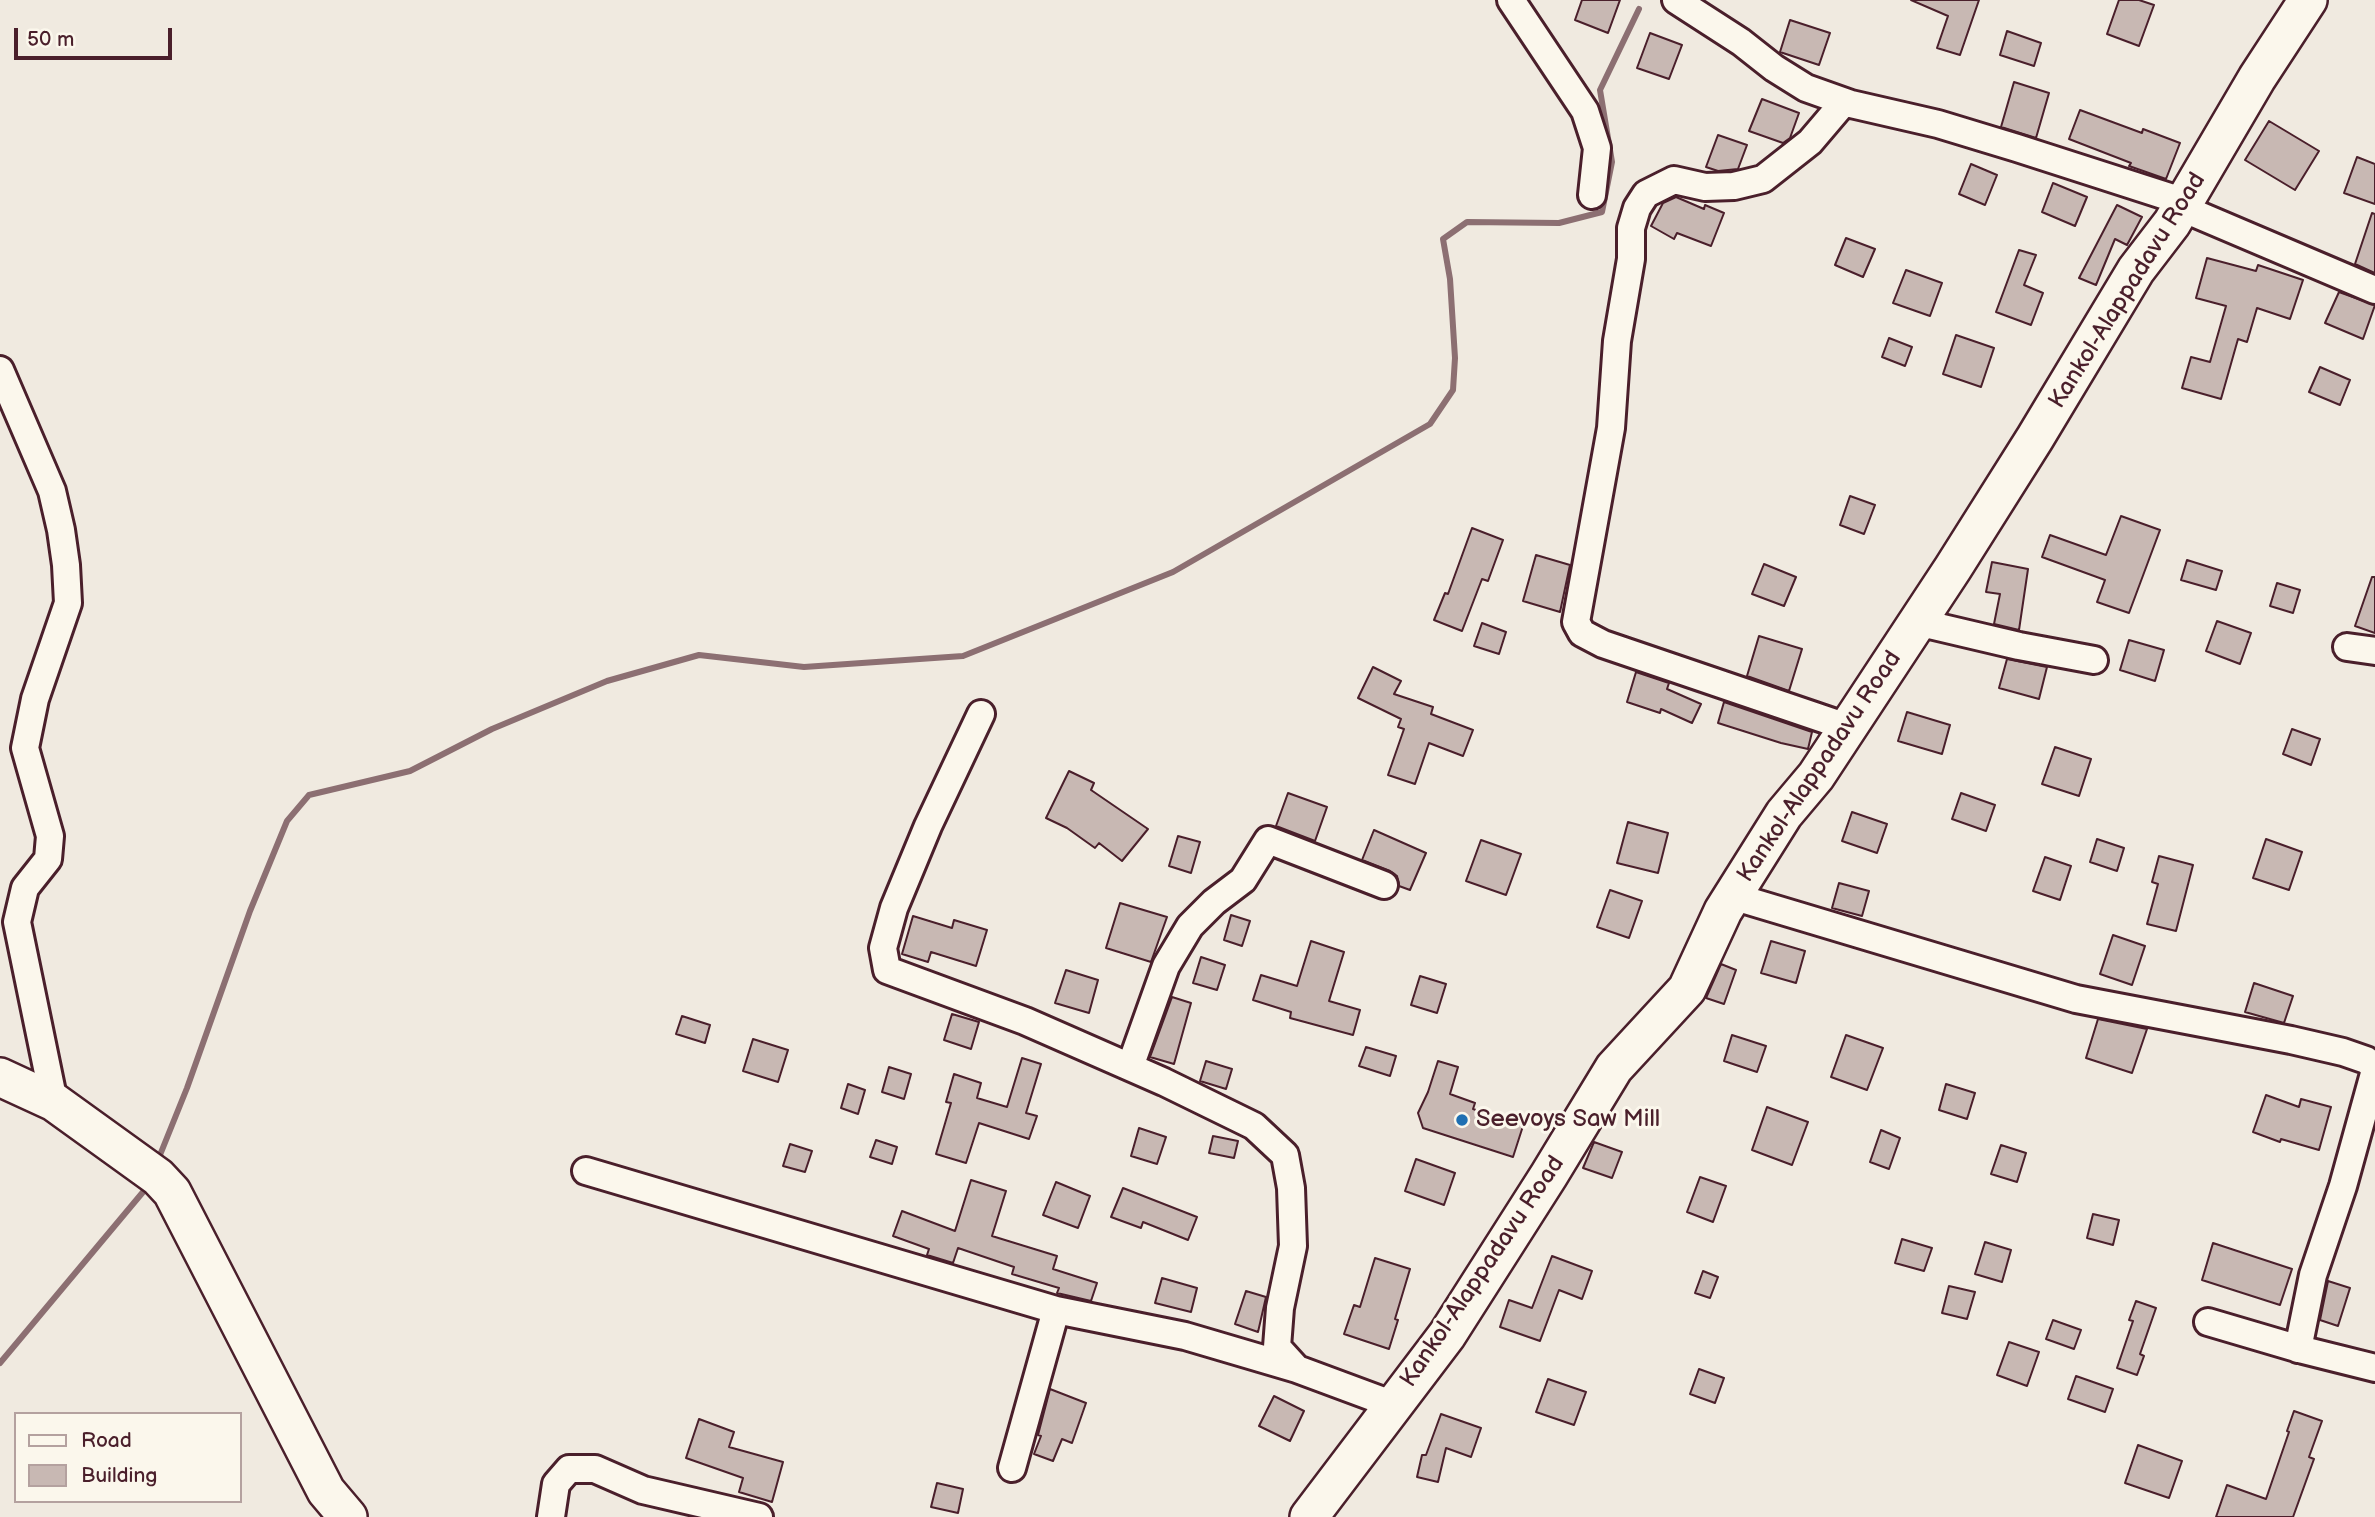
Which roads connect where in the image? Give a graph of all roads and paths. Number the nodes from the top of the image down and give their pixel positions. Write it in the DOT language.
graph roads {
  1 [pos="1511,0"];
  2 [pos="1676,0"];
  3 [pos="2308,0"];
  4 [pos="1844,102"];
  5 [pos="1592,195"];
  6 [pos="2183,205"];
  7 [pos="2375,290"];
  8 [pos="0,370"];
  9 [pos="1917,622"];
  10 [pos="2347,647"];
  11 [pos="2375,651"];
  12 [pos="2094,660"];
  13 [pos="981,714"];
  14 [pos="1847,727"];
  15 [pos="1384,885"];
  16 [pos="1732,896"];
  17 [pos="1130,1067"];
  18 [pos="2375,1069"];
  19 [pos="0,1077"];
  20 [pos="54,1102"];
  21 [pos="586,1171"];
  22 [pos="1056,1310"];
  23 [pos="2208,1322"];
  24 [pos="2298,1349"];
  25 [pos="2375,1368"];
  26 [pos="1297,1369"];
  27 [pos="1394,1405"];
  28 [pos="1012,1468"];
  29 [pos="348,1517"];
  30 [pos="551,1517"];
  31 [pos="759,1517"];
  32 [pos="1310,1517"];
  1 -- 5 [label="street"];
  2 -- 4 [label="street"];
  3 -- 6 [label="main road, Kankol-Alappadavu Road"];
  4 -- 6 [label="street"];
  4 -- 14 [label="street"];
  6 -- 7 [label="street"];
  6 -- 9 [label="main road, Kankol-Alappadavu Road"];
  8 -- 20 [label="street"];
  9 -- 12 [label="street"];
  9 -- 14 [label="main road, Kankol-Alappadavu Road"];
  10 -- 11 [label="street"];
  13 -- 17 [label="street"];
  14 -- 16 [label="main road, Kankol-Alappadavu Road"];
  15 -- 17 [label="street"];
  16 -- 18 [label="street"];
  16 -- 27 [label="main road, Kankol-Alappadavu Road"];
  17 -- 26 [label="street"];
  18 -- 24 [label="street"];
  19 -- 20 [label="main road"];
  20 -- 29 [label="main road"];
  21 -- 22 [label="street"];
  22 -- 26 [label="street"];
  22 -- 28 [label="street"];
  23 -- 24 [label="street"];
  24 -- 25 [label="street"];
  26 -- 27 [label="street"];
  27 -- 32 [label="main road, Kankol-Alappadavu Road"];
  30 -- 31 [label="street"];
}
